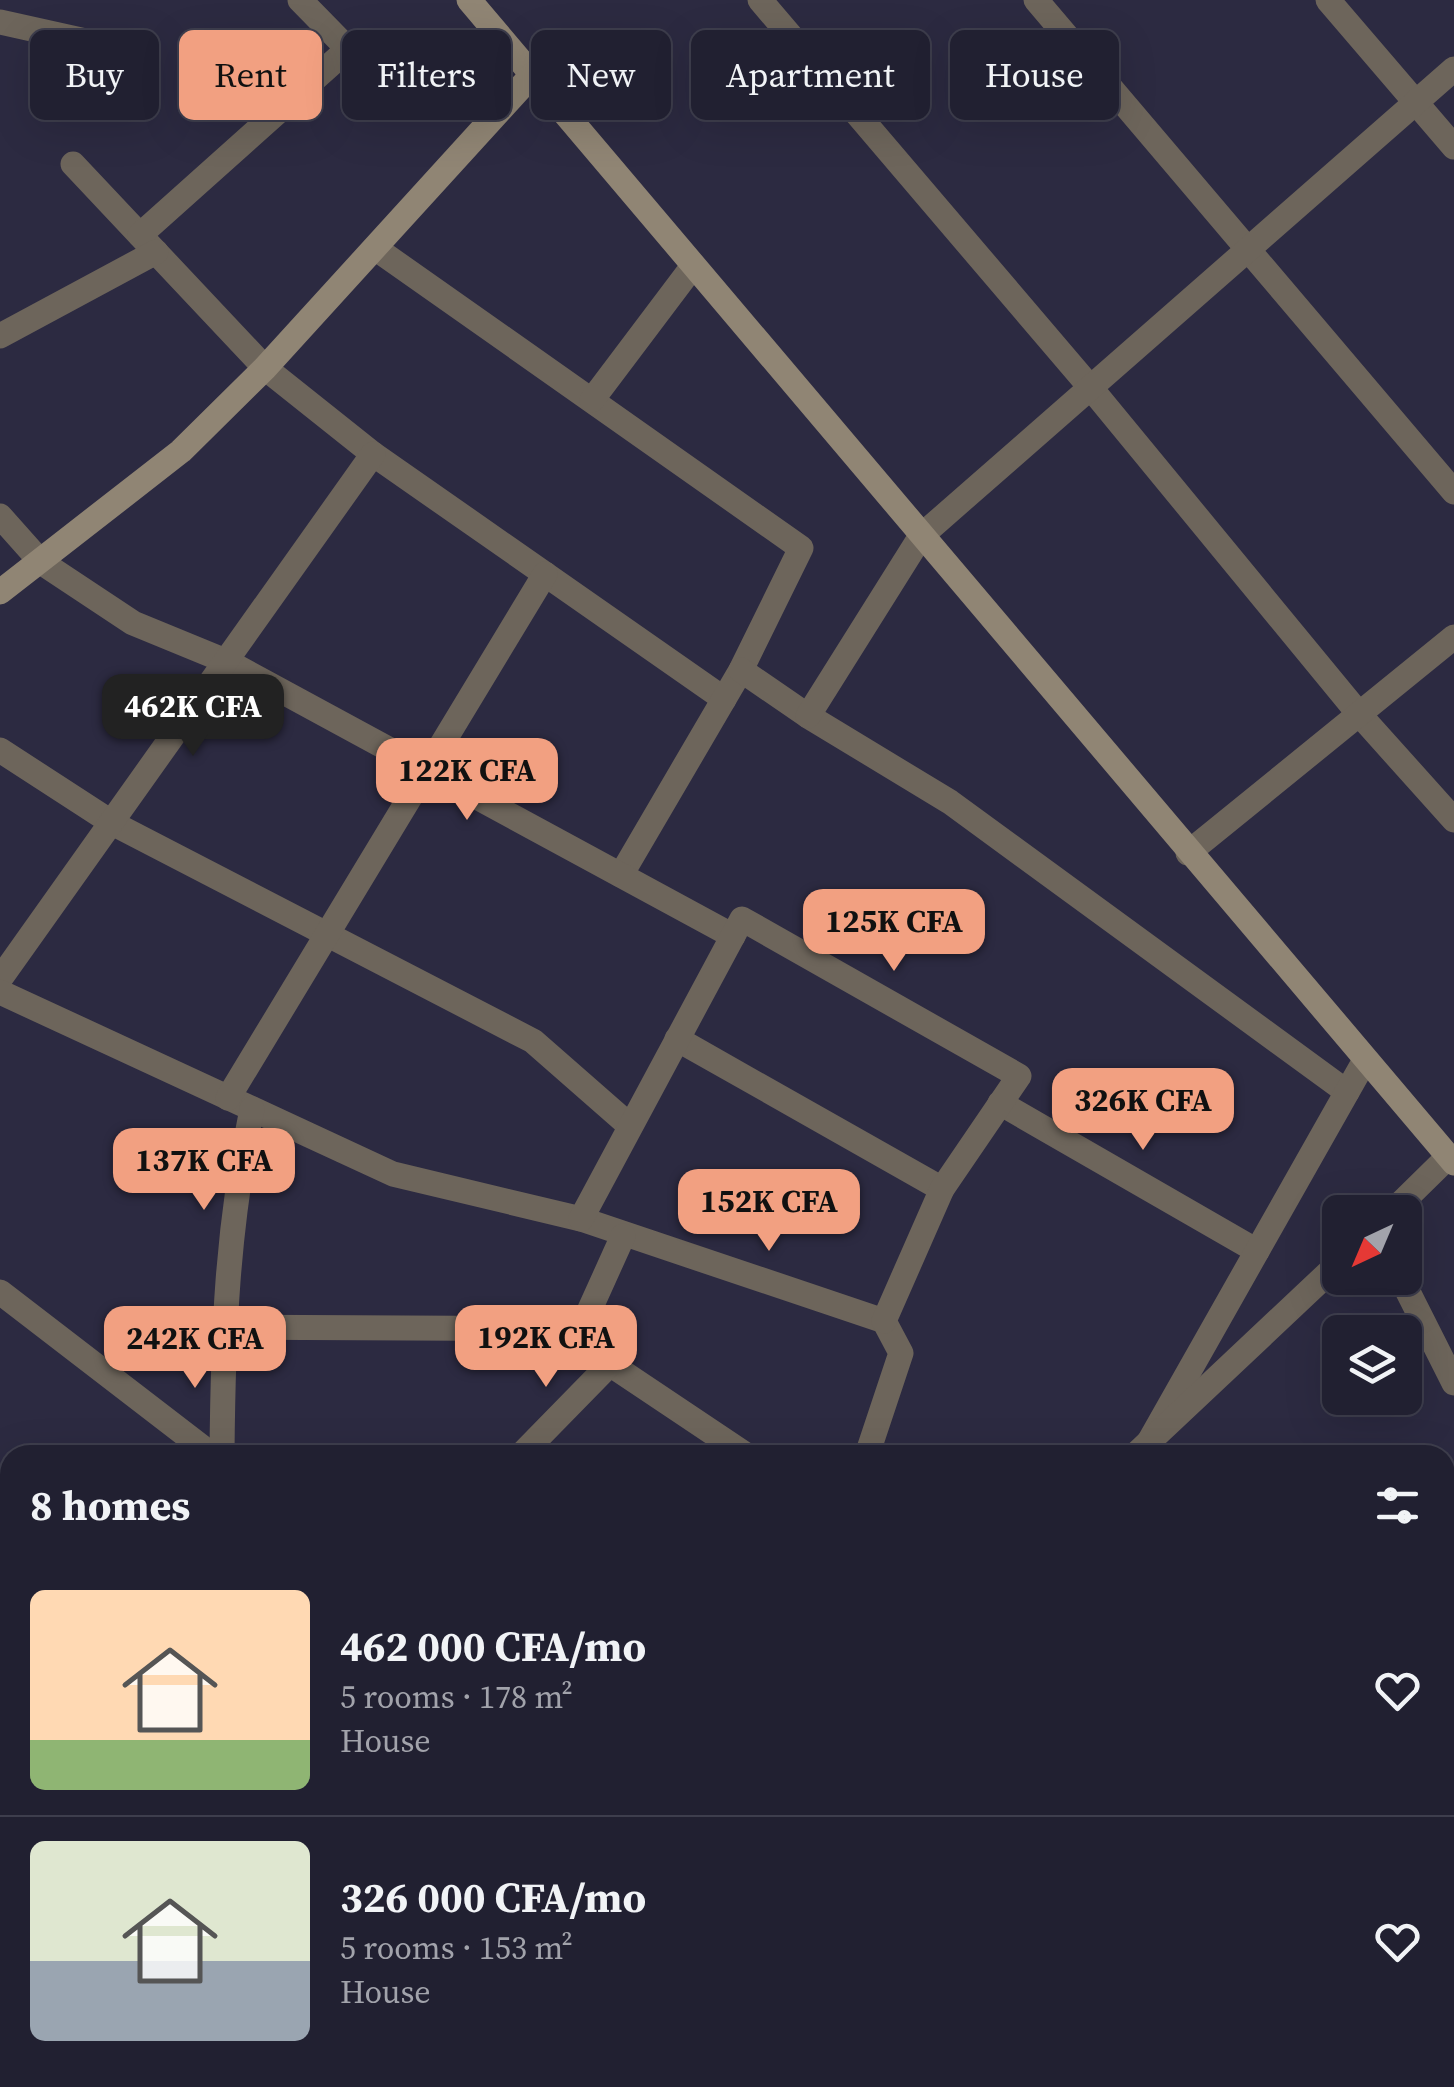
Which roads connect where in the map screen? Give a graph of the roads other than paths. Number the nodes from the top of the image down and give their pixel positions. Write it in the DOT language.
graph roads {
  1 [pos="300,0"];
  2 [pos="469,0"];
  3 [pos="760,0"];
  4 [pos="1036,0"];
  5 [pos="1328,0"];
  6 [pos="0,22"];
  7 [pos="36,30"];
  8 [pos="1454,69"];
  9 [pos="531,74"];
  10 [pos="531,76"];
  11 [pos="1416,102"];
  12 [pos="570,120"];
  13 [pos="1454,148"];
  14 [pos="73,164"];
  15 [pos="148,244"];
  16 [pos="375,248"];
  17 [pos="1248,249"];
  18 [pos="693,266"];
  19 [pos="0,336"];
  20 [pos="265,368"];
  21 [pos="1090,387"];
  22 [pos="592,400"];
  23 [pos="373,454"];
  24 [pos="1454,492"];
  25 [pos="0,516"];
  26 [pos="921,536"];
  27 [pos="41,562"];
  28 [pos="545,574"];
  29 [pos="0,592"];
  30 [pos="1454,636"];
  31 [pos="228,662"];
  32 [pos="741,670"];
  33 [pos="724,700"];
  34 [pos="1359,714"];
  35 [pos="808,716"];
  36 [pos="0,750"];
  37 [pos="426,770"];
  38 [pos="1454,820"];
  39 [pos="114,824"];
  40 [pos="1188,853"];
  41 [pos="621,875"];
  42 [pos="327,935"];
  43 [pos="732,936"];
  44 [pos="0,979"];
  45 [pos="0,992"];
  46 [pos="677,1039"];
  47 [pos="1364,1062"];
  48 [pos="1347,1092"];
  49 [pos="1000,1103"];
  50 [pos="240,1104"];
  51 [pos="630,1126"];
  52 [pos="1450,1161"];
  53 [pos="942,1189"];
  54 [pos="1411,1195"];
  55 [pos="581,1218"];
  56 [pos="623,1236"];
  57 [pos="1257,1250"];
  58 [pos="1322,1279"];
  59 [pos="0,1292"];
  60 [pos="1410,1295"];
  61 [pos="884,1321"];
  62 [pos="222,1327"];
  63 [pos="581,1328"];
  64 [pos="610,1364"];
  65 [pos="1454,1383"];
  66 [pos="199,1445"];
  67 [pos="222,1445"];
  68 [pos="531,1445"];
  69 [pos="729,1445"];
  70 [pos="879,1445"];
  71 [pos="1144,1445"];
  72 [pos="1146,1445"];
  1 -- 15 [label="street"];
  2 -- 9 [label="street"];
  3 -- 21 [label="street"];
  4 -- 17 [label="street"];
  5 -- 11 [label="street"];
  6 -- 7 [label="street"];
  8 -- 11 [label="street"];
  10 -- 16 [label="street"];
  11 -- 13 [label="street"];
  11 -- 17 [label="street"];
  12 -- 18 [label="street"];
  14 -- 15 [label="street"];
  15 -- 19 [label="street"];
  15 -- 20 [label="street"];
  16 -- 20 [label="street"];
  16 -- 22 [label="street"];
  17 -- 21 [label="street"];
  17 -- 24 [label="street"];
  18 -- 22 [label="street"];
  18 -- 26 [label="street"];
  20 -- 23 [label="street"];
  20 -- 27 [label="street"];
  21 -- 26 [label="street"];
  21 -- 34 [label="street"];
  22 -- 32 [label="street"];
  23 -- 28 [label="street"];
  23 -- 31 [label="street"];
  25 -- 27 [label="street"];
  26 -- 35 [label="street"];
  26 -- 40 [label="street"];
  27 -- 29 [label="street"];
  27 -- 31 [label="street"];
  28 -- 33 [label="street"];
  28 -- 37 [label="street"];
  30 -- 34 [label="street"];
  31 -- 37 [label="street"];
  31 -- 39 [label="street"];
  32 -- 33 [label="street"];
  32 -- 35 [label="street"];
  33 -- 41 [label="street"];
  34 -- 38 [label="street"];
  34 -- 40 [label="street"];
  35 -- 48 [label="street"];
  36 -- 39 [label="street"];
  37 -- 41 [label="street"];
  37 -- 42 [label="street"];
  39 -- 42 [label="street"];
  39 -- 44 [label="street"];
  40 -- 47 [label="street"];
  41 -- 43 [label="street"];
  42 -- 50 [label="street"];
  42 -- 51 [label="street"];
  43 -- 46 [label="street"];
  43 -- 49 [label="street"];
  45 -- 50 [label="street"];
  46 -- 51 [label="street"];
  46 -- 53 [label="street"];
  47 -- 48 [label="street"];
  47 -- 52 [label="street"];
  48 -- 57 [label="street"];
  49 -- 53 [label="street"];
  49 -- 57 [label="street"];
  50 -- 55 [label="street"];
  50 -- 62 [label="street"];
  51 -- 55 [label="street"];
  52 -- 54 [label="street"];
  53 -- 61 [label="street"];
  55 -- 56 [label="street"];
  56 -- 61 [label="street"];
  56 -- 63 [label="street"];
  57 -- 71 [label="street"];
  58 -- 72 [label="street"];
  59 -- 66 [label="street"];
  60 -- 65 [label="street"];
  61 -- 70 [label="street"];
  62 -- 63 [label="street"];
  62 -- 67 [label="street"];
  63 -- 64 [label="street"];
  64 -- 68 [label="street"];
  64 -- 69 [label="street"];
}
